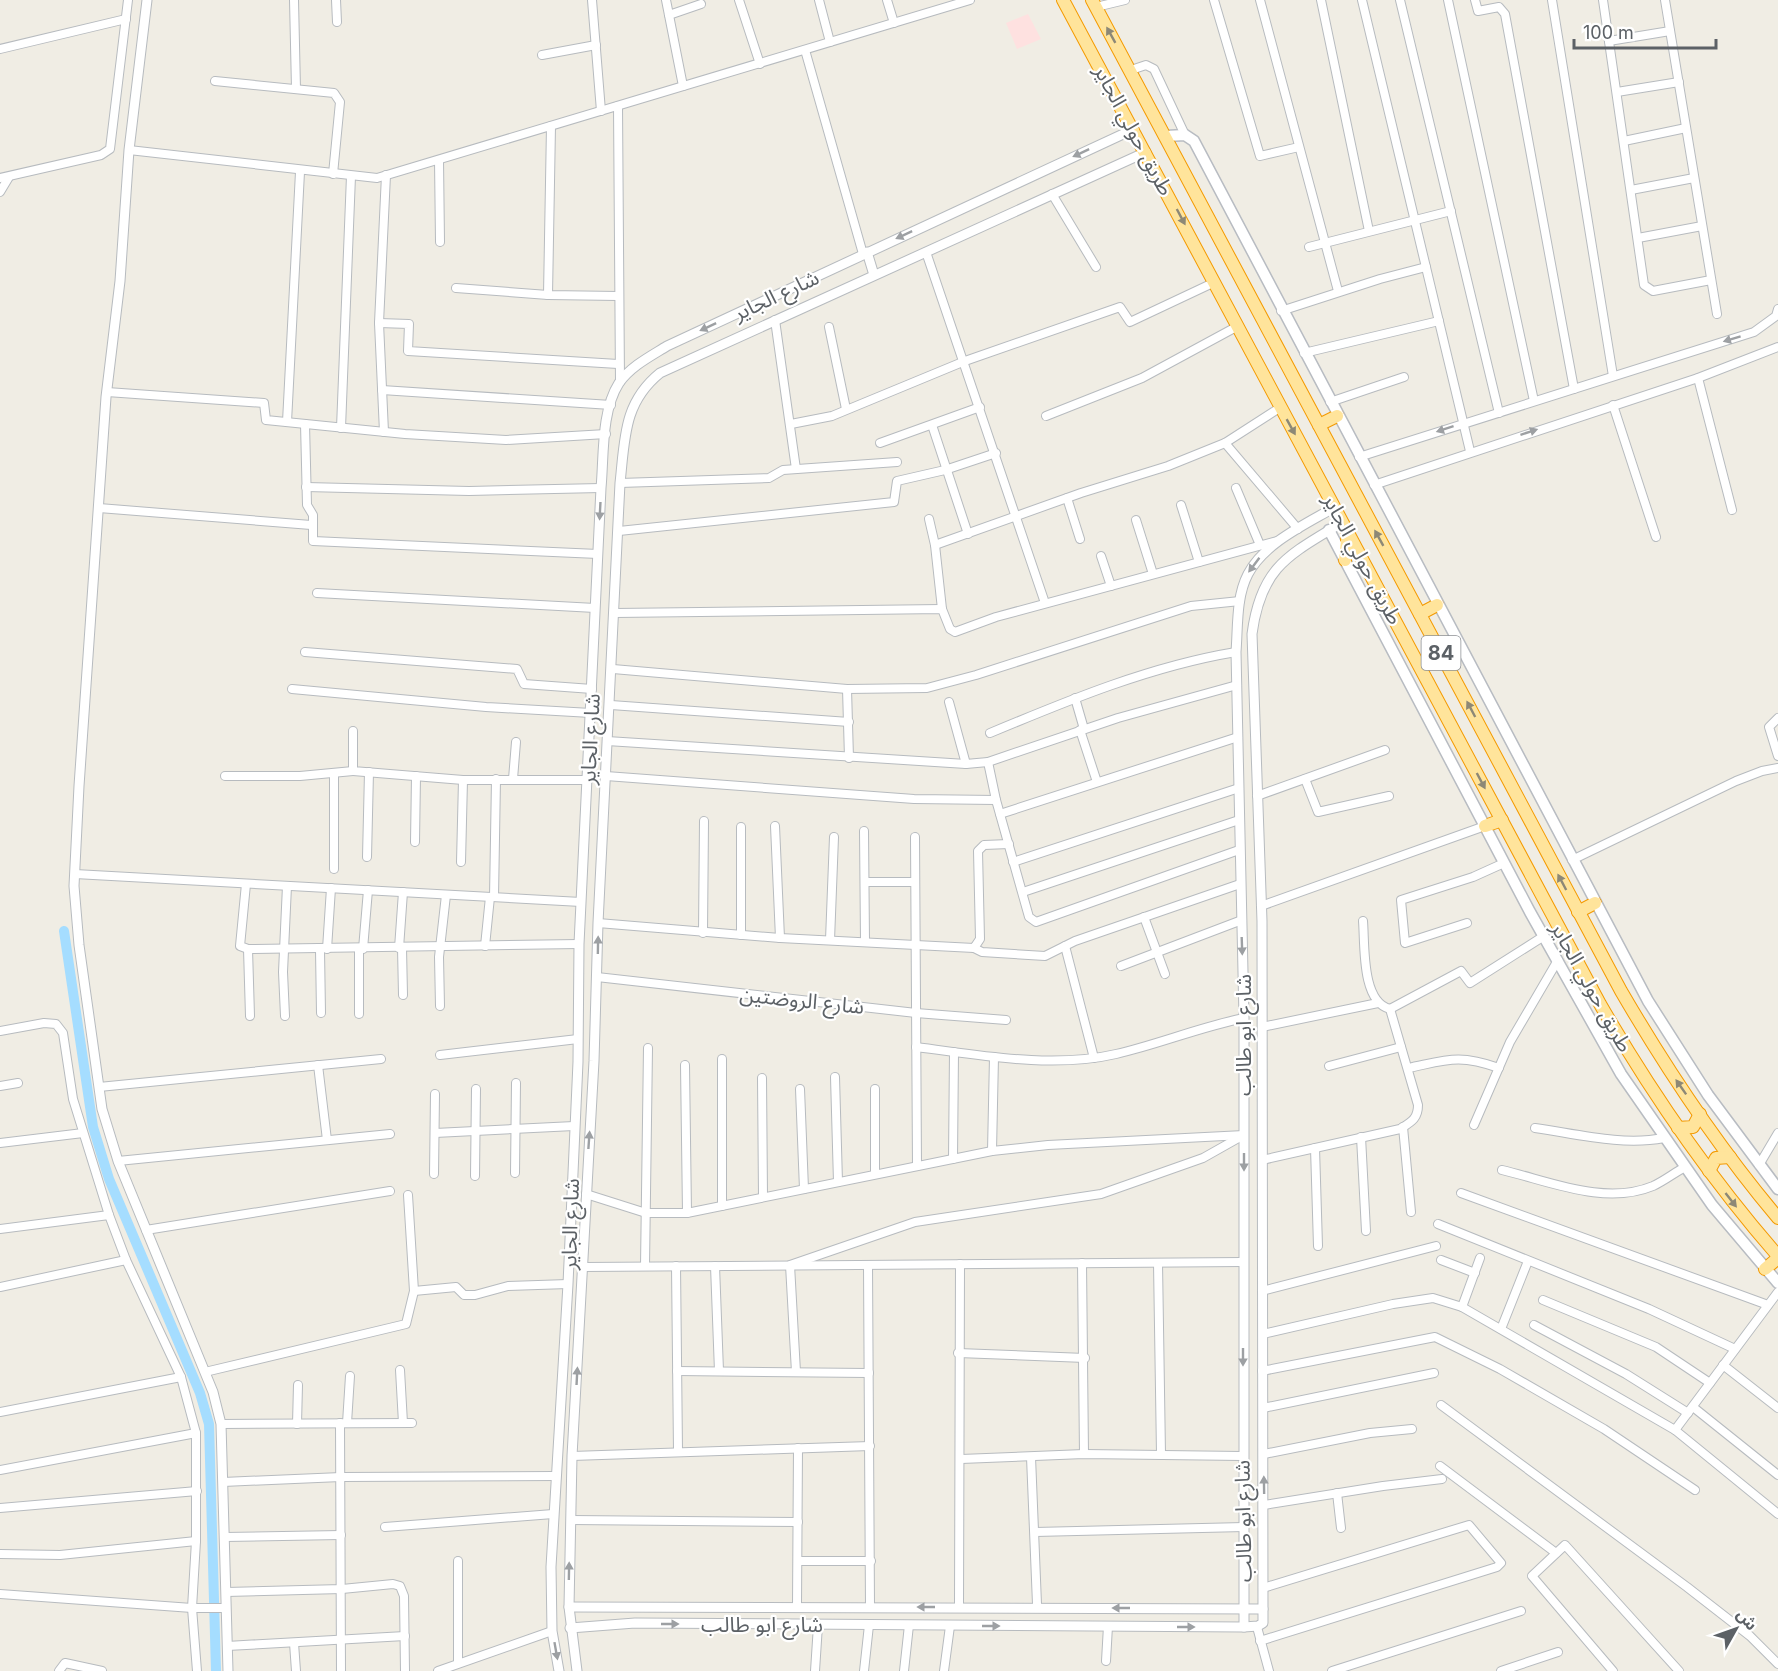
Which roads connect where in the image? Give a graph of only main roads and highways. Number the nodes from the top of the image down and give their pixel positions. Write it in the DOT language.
graph roads {
  1 [pos="1063,0"];
  2 [pos="1094,4"];
  3 [pos="1166,136"];
  4 [pos="1337,416"];
  5 [pos="1319,425"];
  6 [pos="1346,526"];
  7 [pos="1329,530"];
  8 [pos="1345,560"];
  9 [pos="1437,605"];
  10 [pos="1420,614"];
  11 [pos="1502,820"];
  12 [pos="1485,826"];
  13 [pos="1595,903"];
  14 [pos="1578,912"];
  15 [pos="1700,1114"];
  16 [pos="1678,1128"];
  17 [pos="1730,1157"];
  18 [pos="1709,1171"];
  19 [pos="1778,1189"];
  20 [pos="1778,1218"];
  21 [pos="1778,1257"];
  22 [pos="1766,1269"];
  23 [pos="1778,1283"];
  1 -- 6 [label="highway, طريق حولي الجاير / 84, one-way"];
  3 -- 2 [label="highway, طريق حولي الجاير / 84, one-way"];
  3 -- 4 [label="main road"];
  3 -- 5 [label="highway, طريق حولي الجاير / 84"];
  4 -- 5 [label="highway"];
  4 -- 9 [label="main road"];
  10 -- 5 [label="highway, طريق حولي الجاير / 84, one-way"];
  6 -- 8 [label="highway"];
  6 -- 11 [label="highway, طريق حولي الجاير / 84, one-way"];
  7 -- 8 [label="main road"];
  8 -- 12 [label="main road"];
  9 -- 10 [label="highway"];
  9 -- 13 [label="main road"];
  14 -- 10 [label="highway, طريق حولي الجاير / 84, one-way"];
  11 -- 12 [label="highway"];
  11 -- 16 [label="highway, طريق حولي الجاير / 84"];
  12 -- 22 [label="main road"];
  13 -- 14 [label="highway"];
  13 -- 19 [label="main road"];
  15 -- 14 [label="highway, طريق حولي الجاير / 84, one-way"];
  15 -- 16 [label="highway"];
  15 -- 17 [label="highway, طريق حولي الجاير / 84"];
  16 -- 18 [label="highway, طريق حولي الجاير / 84"];
  17 -- 18 [label="highway"];
  17 -- 20 [label="highway, طريق حولي الجاير / 84"];
  18 -- 21 [label="highway, طريق حولي الجاير / 84, one-way"];
  21 -- 22 [label="highway"];
  22 -- 23 [label="main road"];
}
